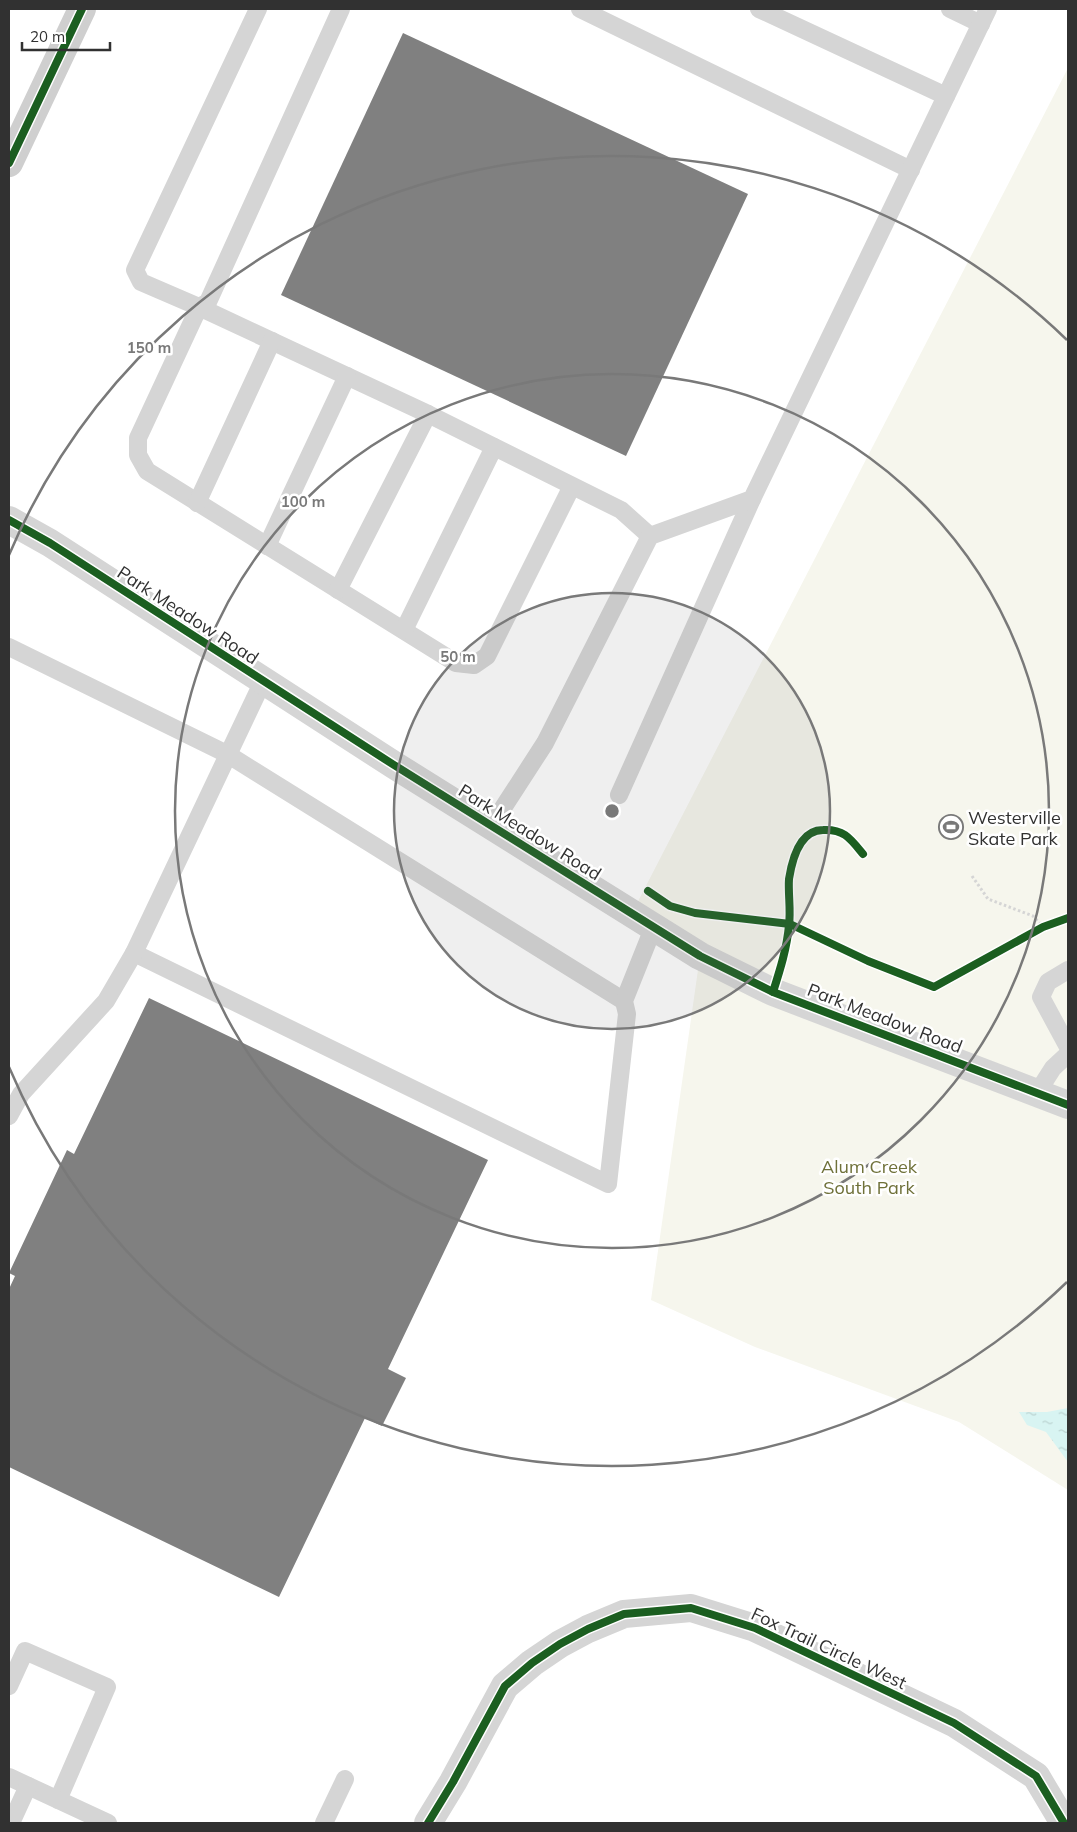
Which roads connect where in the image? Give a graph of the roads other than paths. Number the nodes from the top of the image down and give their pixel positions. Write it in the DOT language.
graph roads {
  1 [pos="82,9"];
  2 [pos="258,9"];
  3 [pos="341,9"];
  4 [pos="580,9"];
  5 [pos="759,9"];
  6 [pos="950,9"];
  7 [pos="984,16"];
  8 [pos="946,96"];
  9 [pos="9,164"];
  10 [pos="911,170"];
  11 [pos="199,307"];
  12 [pos="272,341"];
  13 [pos="346,376"];
  14 [pos="428,414"];
  15 [pos="494,446"];
  16 [pos="572,486"];
  17 [pos="752,499"];
  18 [pos="197,502"];
  19 [pos="9,520"];
  20 [pos="650,536"];
  21 [pos="267,546"];
  22 [pos="338,590"];
  23 [pos="404,630"];
  24 [pos="9,647"];
  25 [pos="263,681"];
  26 [pos="227,754"];
  27 [pos="619,795"];
  28 [pos="492,826"];
  29 [pos="654,926"];
  30 [pos="134,954"];
  31 [pos="1068,970"];
  32 [pos="624,1001"];
  33 [pos="1068,1047"];
  34 [pos="1068,1054"];
  35 [pos="1037,1093"];
  36 [pos="1068,1105"];
  37 [pos="9,1116"];
  38 [pos="9,1686"];
  39 [pos="9,1777"];
  40 [pos="345,1780"];
  41 [pos="28,1786"];
  42 [pos="58,1800"];
  43 [pos="11,1823"];
  44 [pos="108,1823"];
  45 [pos="324,1823"];
  46 [pos="428,1823"];
  47 [pos="1064,1823"];
  1 -- 9 [label="main road"];
  2 -- 11 [label="lane"];
  3 -- 11 [label="lane"];
  4 -- 10 [label="lane"];
  5 -- 8 [label="lane"];
  6 -- 7 [label="lane"];
  7 -- 8 [label="lane"];
  8 -- 10 [label="lane"];
  10 -- 17 [label="lane"];
  11 -- 12 [label="lane"];
  11 -- 18 [label="lane"];
  12 -- 13 [label="lane"];
  12 -- 18 [label="lane"];
  13 -- 14 [label="lane"];
  13 -- 21 [label="lane"];
  14 -- 15 [label="lane"];
  14 -- 22 [label="lane"];
  15 -- 16 [label="lane"];
  15 -- 23 [label="lane"];
  16 -- 20 [label="lane"];
  16 -- 23 [label="lane"];
  17 -- 20 [label="lane"];
  17 -- 27 [label="lane"];
  18 -- 21 [label="lane"];
  19 -- 25 [label="street, Park Meadow Road"];
  20 -- 28 [label="lane"];
  21 -- 22 [label="lane"];
  22 -- 23 [label="lane"];
  24 -- 26 [label="lane"];
  25 -- 26 [label="lane"];
  25 -- 28 [label="street, Park Meadow Road"];
  26 -- 30 [label="lane"];
  26 -- 32 [label="lane"];
  28 -- 29 [label="street, Park Meadow Road"];
  29 -- 32 [label="lane"];
  29 -- 35 [label="street, Park Meadow Road"];
  30 -- 32 [label="lane"];
  30 -- 37 [label="lane"];
  31 -- 33 [label="lane"];
  34 -- 35 [label="lane"];
  35 -- 36 [label="street, Park Meadow Road"];
  38 -- 42 [label="lane"];
  39 -- 41 [label="lane"];
  40 -- 45 [label="lane"];
  41 -- 42 [label="lane"];
  41 -- 43 [label="lane"];
  42 -- 44 [label="lane"];
  46 -- 47 [label="street, Fox Trail Circle West"];
}
